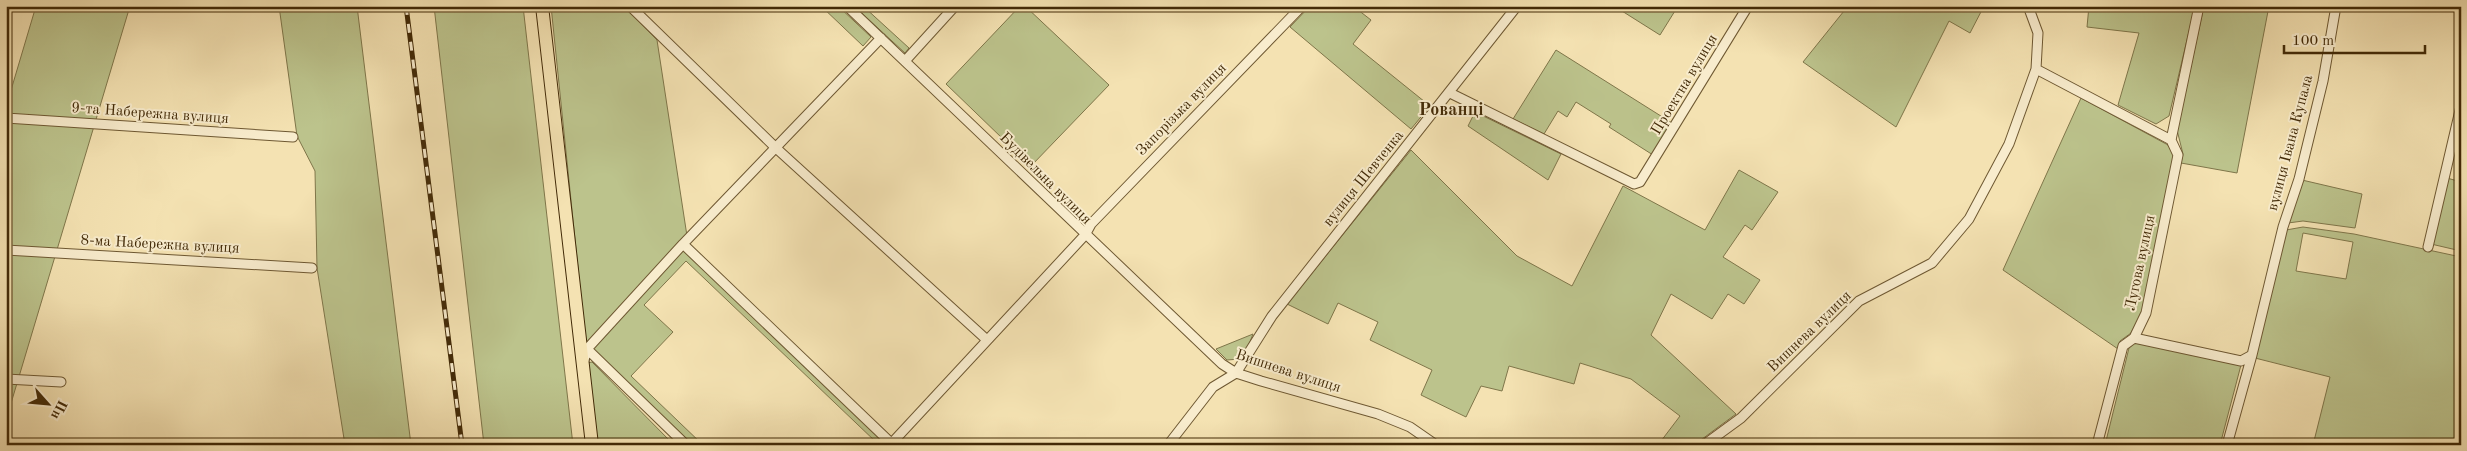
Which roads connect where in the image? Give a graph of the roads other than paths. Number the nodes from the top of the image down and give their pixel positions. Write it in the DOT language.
graph roads {
  1 [pos="542,6"];
  2 [pos="630,6"];
  3 [pos="847,6"];
  4 [pos="955,6"];
  5 [pos="1302,6"];
  6 [pos="1517,6"];
  7 [pos="1748,6"];
  8 [pos="2028,6"];
  9 [pos="2199,6"];
  10 [pos="2336,6"];
  11 [pos="881,38"];
  12 [pos="905,61"];
  13 [pos="2036,69"];
  14 [pos="1450,93"];
  15 [pos="2461,106"];
  16 [pos="6,118"];
  17 [pos="293,137"];
  18 [pos="2171,140"];
  19 [pos="776,148"];
  20 [pos="1085,235"];
  21 [pos="683,244"];
  22 [pos="2428,247"];
  23 [pos="6,250"];
  24 [pos="312,268"];
  25 [pos="2134,338"];
  26 [pos="987,340"];
  27 [pos="586,355"];
  28 [pos="2252,355"];
  29 [pos="1236,373"];
  30 [pos="6,379"];
  31 [pos="61,382"];
  32 [pos="890,444"];
  33 [pos="592,445"];
  34 [pos="686,445"];
  35 [pos="1168,445"];
  36 [pos="1436,445"];
  37 [pos="1704,445"];
  38 [pos="2097,445"];
  39 [pos="2227,445"];
  1 -- 27 [label="main road"];
  2 -- 19 [label="street"];
  3 -- 11 [label="street, Будівельна вулиця"];
  4 -- 12 [label="street"];
  5 -- 20 [label="street, Запорізька вулиця"];
  6 -- 14 [label="street, вулиця Шевченка"];
  7 -- 14 [label="street, Проектна вулиця"];
  8 -- 13 [label="street, Вишнева вулиця"];
  9 -- 18 [label="street, Лугова вулиця"];
  10 -- 28 [label="street, вулиця Івана Купала"];
  11 -- 12 [label="street, Будівельна вулиця"];
  11 -- 19 [label="street"];
  12 -- 20 [label="street, Будівельна вулиця"];
  13 -- 18 [label="street"];
  13 -- 37 [label="street, Вишнева вулиця"];
  14 -- 29 [label="street, вулиця Шевченка"];
  15 -- 22 [label="street"];
  16 -- 17 [label="street, 9-та Набережна вулиця"];
  18 -- 25 [label="street, Лугова вулиця"];
  19 -- 21 [label="street"];
  19 -- 26 [label="street"];
  20 -- 26 [label="street, Будівельна вулиця"];
  20 -- 29 [label="street, Вишнева вулиця"];
  21 -- 27 [label="street"];
  21 -- 32 [label="street"];
  23 -- 24 [label="street, 8-ма Набережна вулиця"];
  25 -- 28 [label="street"];
  25 -- 38 [label="street, Лугова вулиця"];
  26 -- 32 [label="street, Будівельна вулиця"];
  27 -- 33 [label="main road"];
  27 -- 34 [label="street"];
  28 -- 39 [label="street"];
  29 -- 35 [label="street"];
  29 -- 36 [label="street, Вишнева вулиця"];
  30 -- 31 [label="street"];
}
